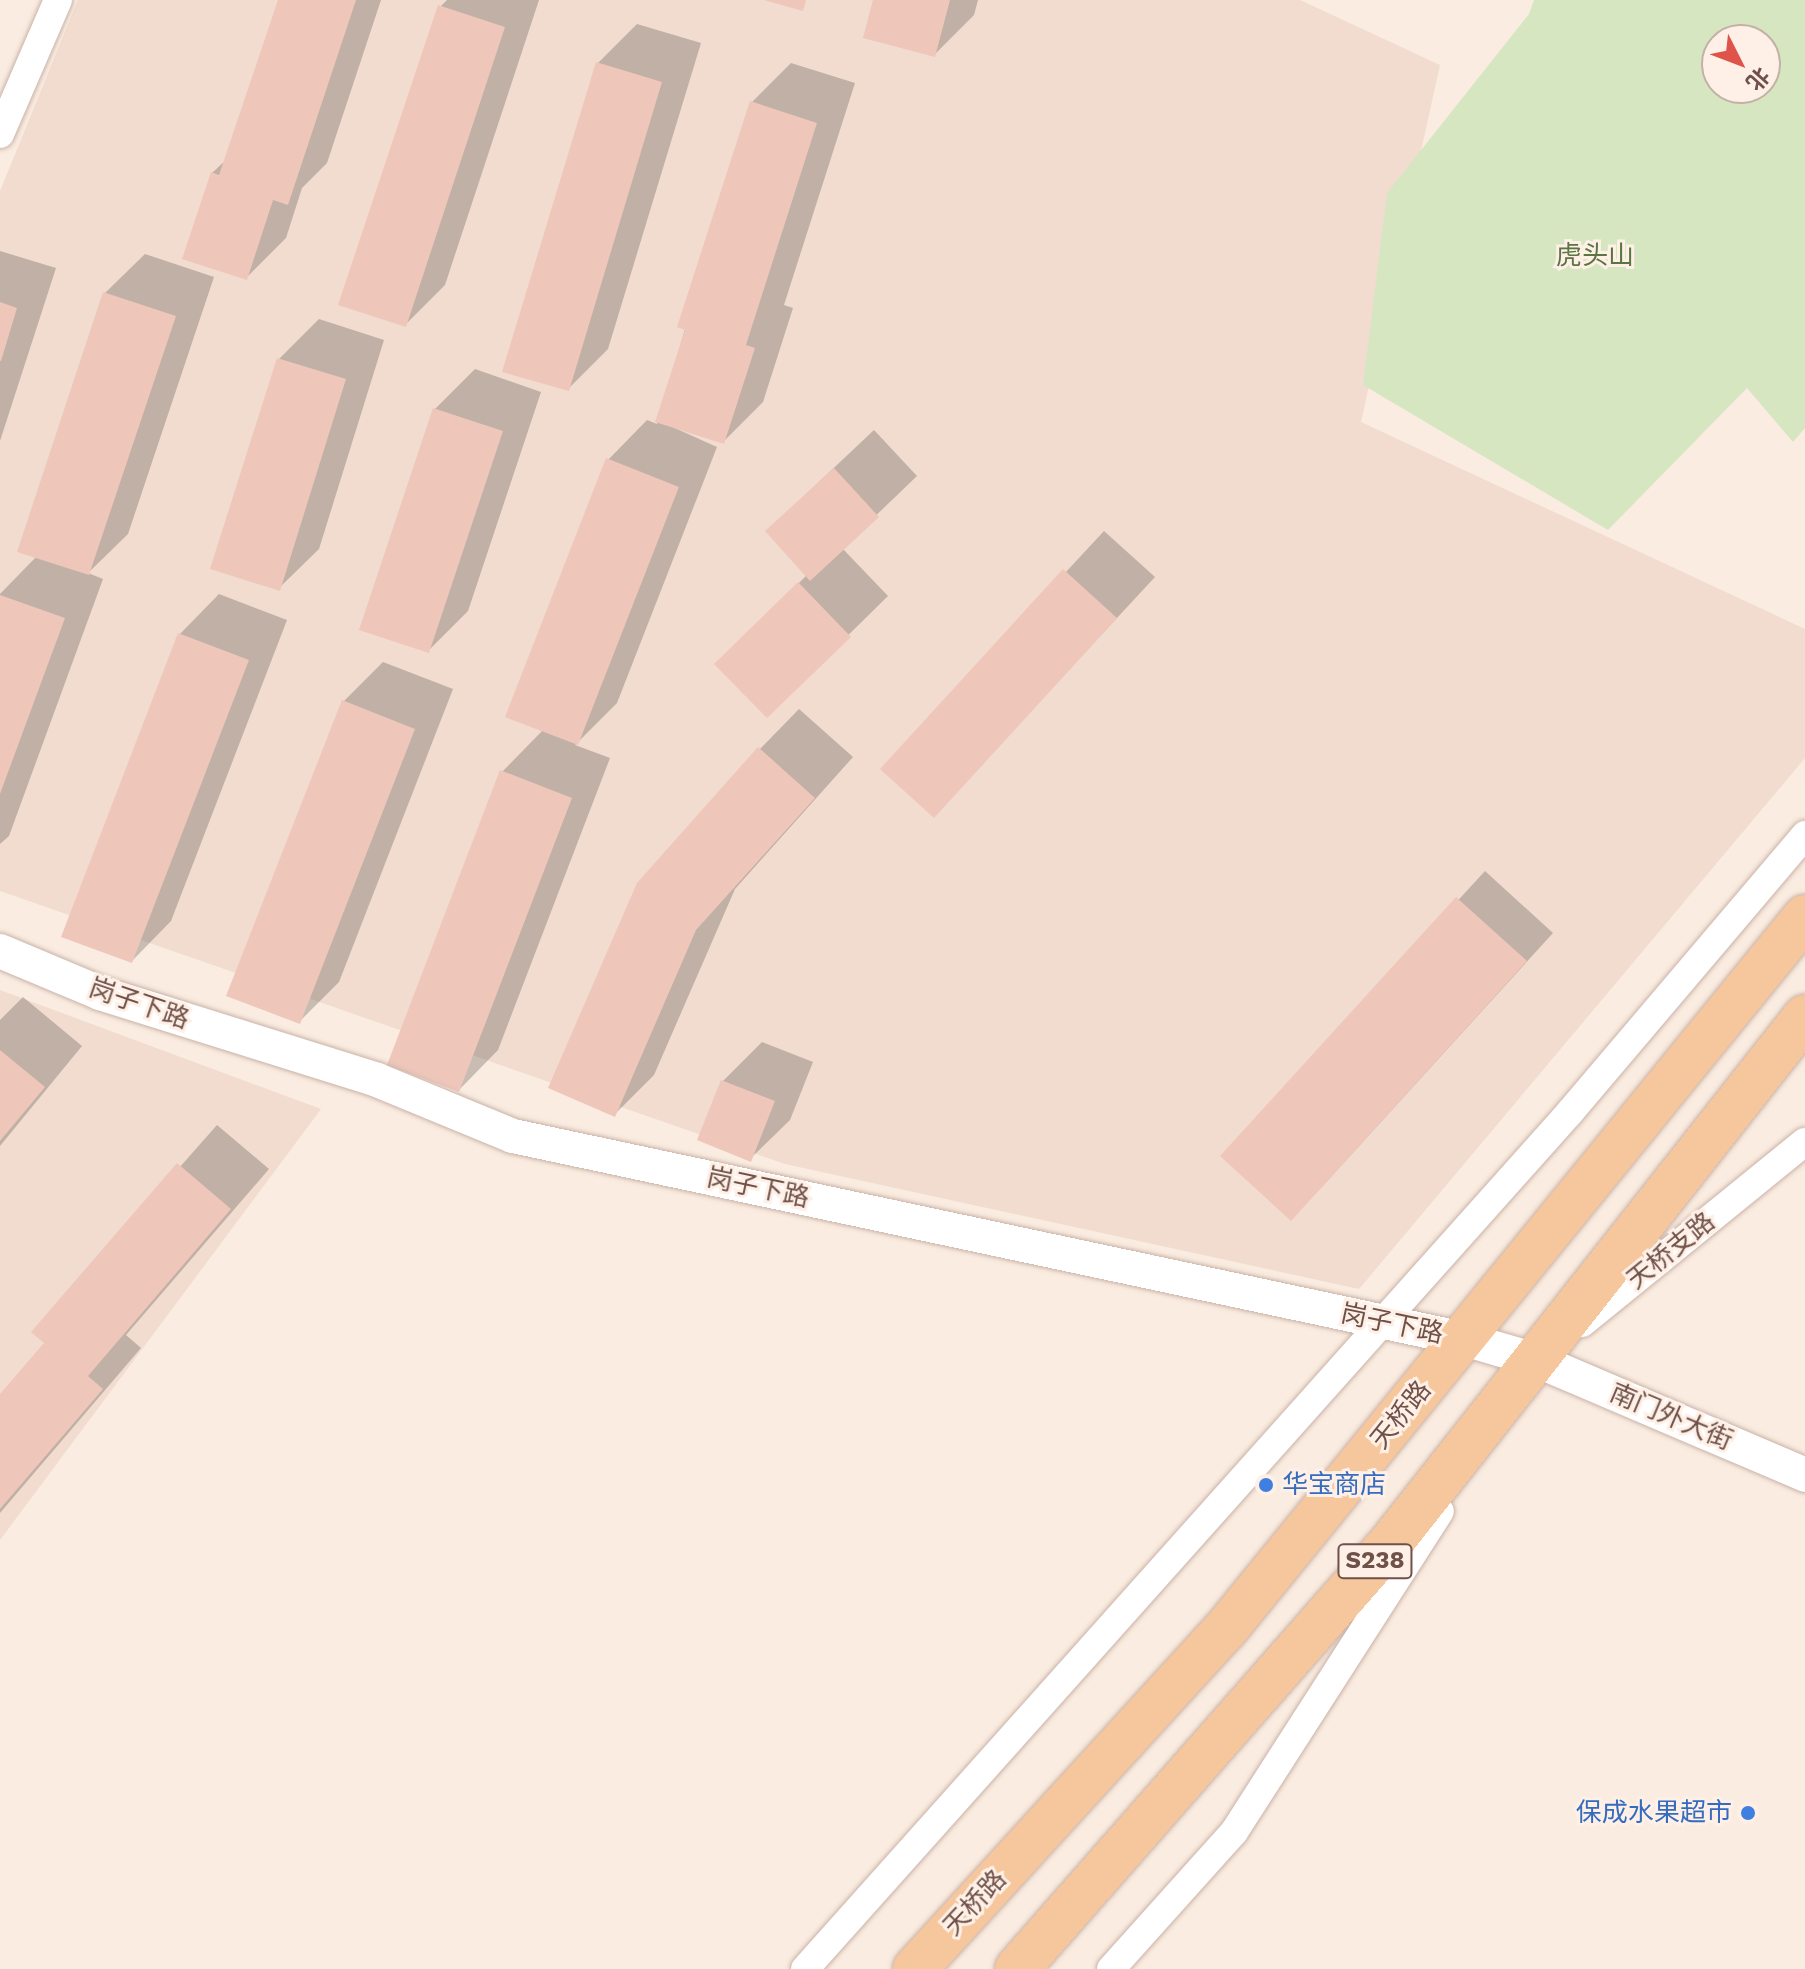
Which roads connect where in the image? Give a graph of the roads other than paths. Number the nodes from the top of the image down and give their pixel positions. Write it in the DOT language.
graph roads {
  1 [pos="58,0"];
  2 [pos="0,134"];
  3 [pos="1805,835"];
  4 [pos="1805,917"];
  5 [pos="0,951"];
  6 [pos="1805,1017"];
  7 [pos="1805,1142"];
  8 [pos="1384,1322"];
  9 [pos="1464,1339"];
  10 [pos="1536,1360"];
  11 [pos="1805,1475"];
  12 [pos="805,1969"];
  13 [pos="915,1969"];
  14 [pos="1017,1969"];
  15 [pos="1111,1969"];
  1 -- 2 [label="street"];
  3 -- 8 [label="street"];
  4 -- 9 [label="main road, 天桥路 / S238"];
  5 -- 8 [label="street, 岗子下路"];
  6 -- 10 [label="main road, S238"];
  7 -- 10 [label="street, 天桥支路"];
  8 -- 9 [label="street, 岗子下路"];
  8 -- 12 [label="street"];
  9 -- 10 [label="street, 岗子下路"];
  9 -- 13 [label="main road, 天桥路 / S238"];
  10 -- 11 [label="street, 南门外大街"];
  10 -- 14 [label="main road, S238"];
  10 -- 15 [label="street, 天桥支路"];
}
